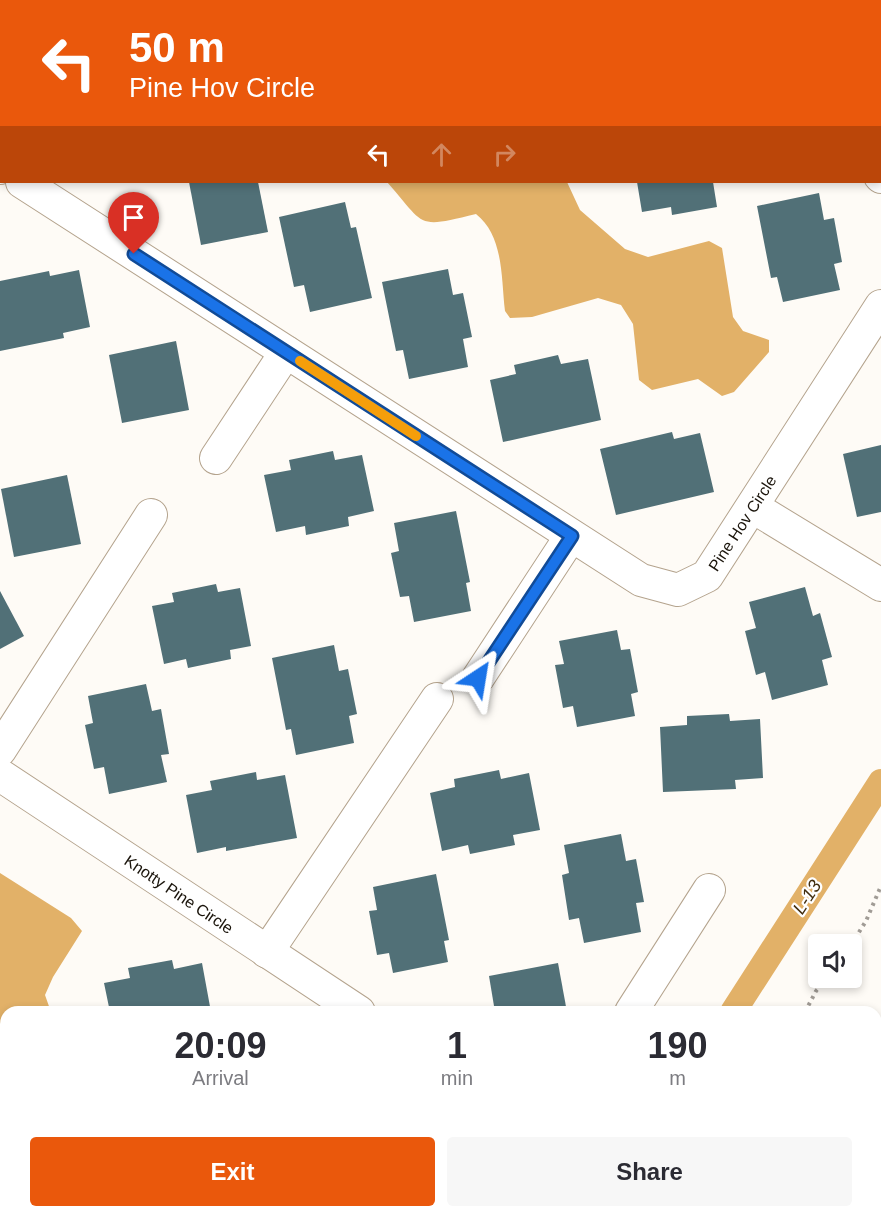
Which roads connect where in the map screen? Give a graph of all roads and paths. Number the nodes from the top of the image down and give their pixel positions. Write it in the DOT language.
graph roads {
  1 [pos="24,183"];
  2 [pos="881,306"];
  3 [pos="286,352"];
  4 [pos="216,458"];
  5 [pos="753,507"];
  6 [pos="151,515"];
  7 [pos="572,536"];
  8 [pos="881,585"];
  9 [pos="478,678"];
  10 [pos="437,699"];
  11 [pos="0,750"];
  12 [pos="0,775"];
  13 [pos="881,886"];
  14 [pos="710,890"];
  15 [pos="858,934"];
  16 [pos="267,952"];
  17 [pos="819,988"];
  18 [pos="350,1006"];
  19 [pos="635,1006"];
  20 [pos="808,1006"];
  1 -- 3 [label="street, Pine Hov Circle"];
  2 -- 5 [label="street, Pine Hov Circle"];
  3 -- 4 [label="street"];
  3 -- 7 [label="street, Pine Hov Circle"];
  5 -- 7 [label="street, Pine Hov Circle"];
  5 -- 8 [label="street"];
  6 -- 11 [label="street"];
  7 -- 9 [label="street"];
  10 -- 16 [label="street"];
  12 -- 16 [label="street, Knotty Pine Circle"];
  13 -- 15 [label="path"];
  14 -- 19 [label="street"];
  16 -- 18 [label="street, Knotty Pine Circle"];
  17 -- 20 [label="path"];
}
